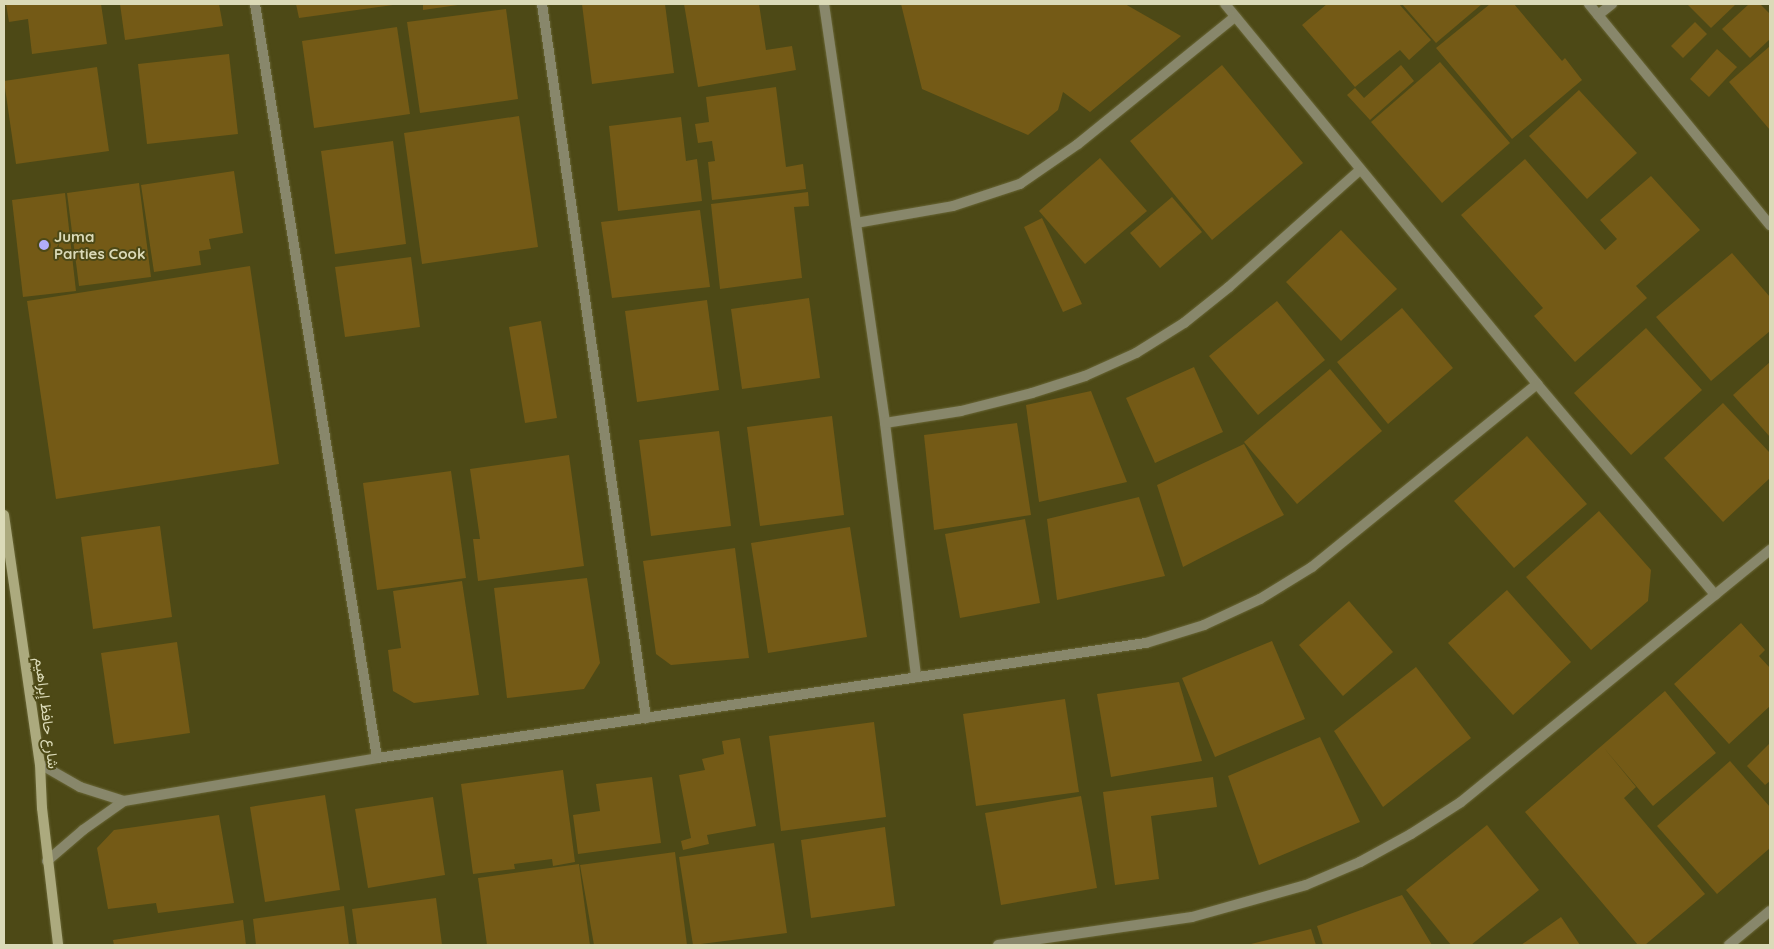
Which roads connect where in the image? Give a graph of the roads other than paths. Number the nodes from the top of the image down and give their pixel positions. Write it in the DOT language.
graph roads {
  1 [pos="255,4"];
  2 [pos="542,4"];
  3 [pos="824,4"];
  4 [pos="1225,4"];
  5 [pos="1589,4"];
  6 [pos="1612,4"];
  7 [pos="1598,15"];
  8 [pos="1235,17"];
  9 [pos="1360,170"];
  10 [pos="856,223"];
  11 [pos="1770,224"];
  12 [pos="1537,384"];
  13 [pos="885,423"];
  14 [pos="4,515"];
  15 [pos="1770,550"];
  16 [pos="1715,595"];
  17 [pos="916,677"];
  18 [pos="646,718"];
  19 [pos="377,758"];
  20 [pos="40,764"];
  21 [pos="124,801"];
  22 [pos="47,861"];
  23 [pos="1770,911"];
  24 [pos="58,945"];
  25 [pos="998,945"];
  26 [pos="1729,945"];
  1 -- 19 [label="street"];
  2 -- 18 [label="street"];
  3 -- 10 [label="street"];
  4 -- 8 [label="street"];
  5 -- 7 [label="street"];
  6 -- 7 [label="street"];
  7 -- 11 [label="street"];
  8 -- 9 [label="street"];
  8 -- 10 [label="street"];
  9 -- 12 [label="street"];
  9 -- 13 [label="street"];
  10 -- 13 [label="street"];
  12 -- 16 [label="street"];
  12 -- 17 [label="street"];
  13 -- 17 [label="street"];
  14 -- 20 [label="street, شارع حافظ إبراهيم"];
  15 -- 16 [label="street"];
  16 -- 25 [label="street"];
  17 -- 18 [label="street"];
  18 -- 19 [label="street"];
  19 -- 21 [label="street"];
  20 -- 21 [label="street"];
  20 -- 22 [label="street, شارع حافظ إبراهيم"];
  21 -- 22 [label="street"];
  22 -- 24 [label="street, شارع حافظ إبراهيم"];
  23 -- 26 [label="street"];
}
